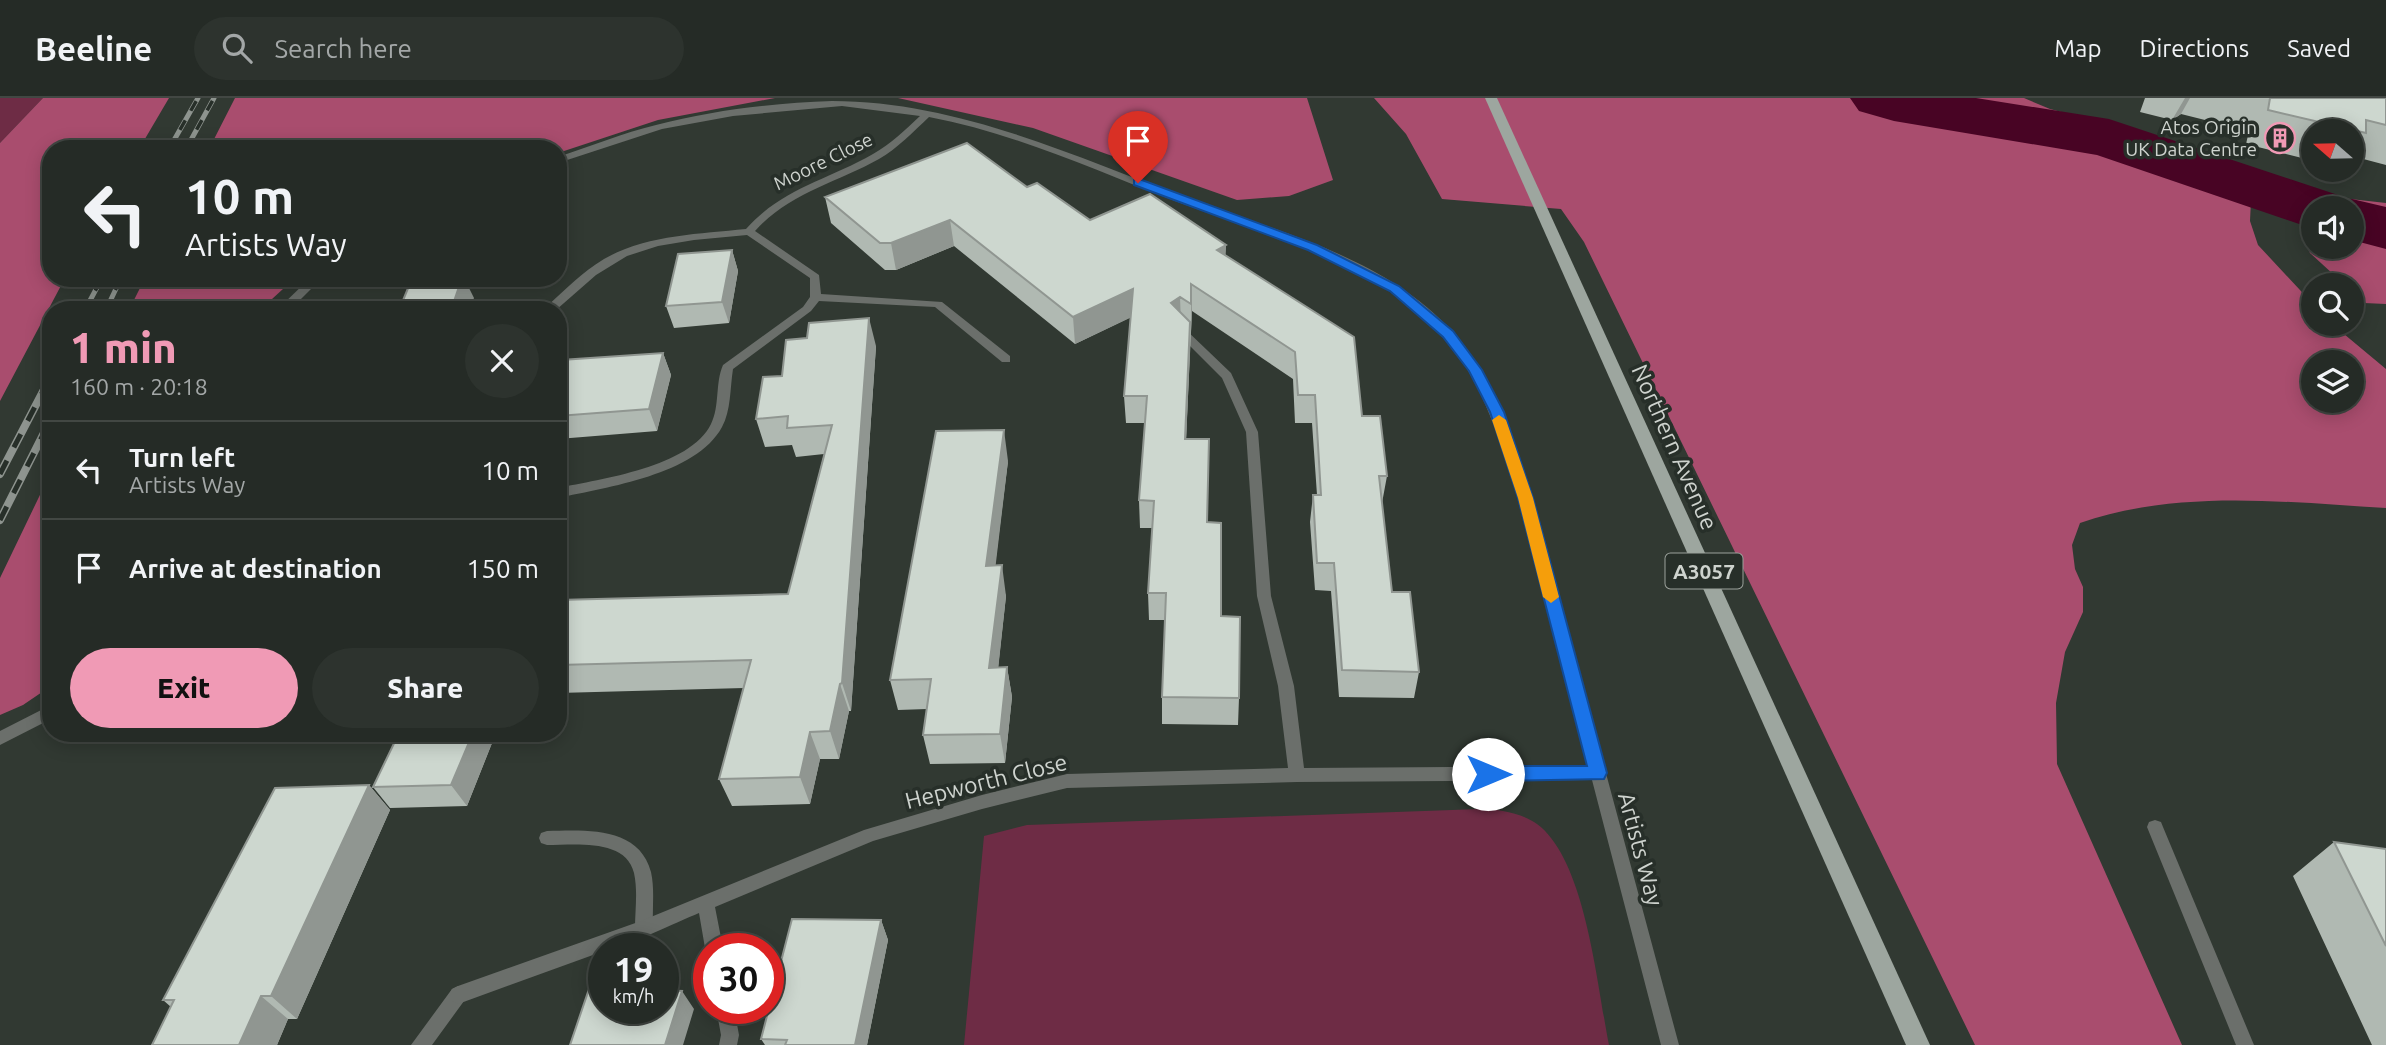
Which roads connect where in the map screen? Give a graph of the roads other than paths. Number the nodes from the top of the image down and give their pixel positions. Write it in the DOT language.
graph roads {
  1 [pos="1491,98"];
  2 [pos="927,114"];
  3 [pos="567,157"];
  4 [pos="749,232"];
  5 [pos="307,287"];
  6 [pos="816,297"];
  7 [pos="293,301"];
  8 [pos="559,301"];
  9 [pos="1180,330"];
  10 [pos="1006,359"];
  11 [pos="567,491"];
  12 [pos="42,715"];
  13 [pos="0,739"];
  14 [pos="1598,773"];
  15 [pos="1297,775"];
  16 [pos="2155,827"];
  17 [pos="547,838"];
  18 [pos="705,903"];
  19 [pos="644,928"];
  20 [pos="711,933"];
  21 [pos="728,1024"];
  22 [pos="420,1045"];
  23 [pos="728,1045"];
  24 [pos="1670,1045"];
  25 [pos="1918,1045"];
  26 [pos="2245,1045"];
  1 -- 25 [label="main road, Northern Avenue / A3057"];
  2 -- 3 [label="street, Artists Way"];
  2 -- 4 [label="street, Moore Close"];
  2 -- 14 [label="street, Artists Way"];
  4 -- 6 [label="street"];
  4 -- 8 [label="street"];
  5 -- 7 [label="street"];
  6 -- 10 [label="street"];
  6 -- 11 [label="street"];
  9 -- 15 [label="street"];
  12 -- 13 [label="street"];
  14 -- 15 [label="street, Hepworth Close"];
  14 -- 24 [label="street, Artists Way"];
  15 -- 18 [label="street, Hepworth Close"];
  16 -- 26 [label="street"];
  17 -- 19 [label="street"];
  18 -- 19 [label="street, Hepworth Close"];
  18 -- 20 [label="street"];
  19 -- 22 [label="street, Hepworth Close"];
  21 -- 23 [label="street"];
}
